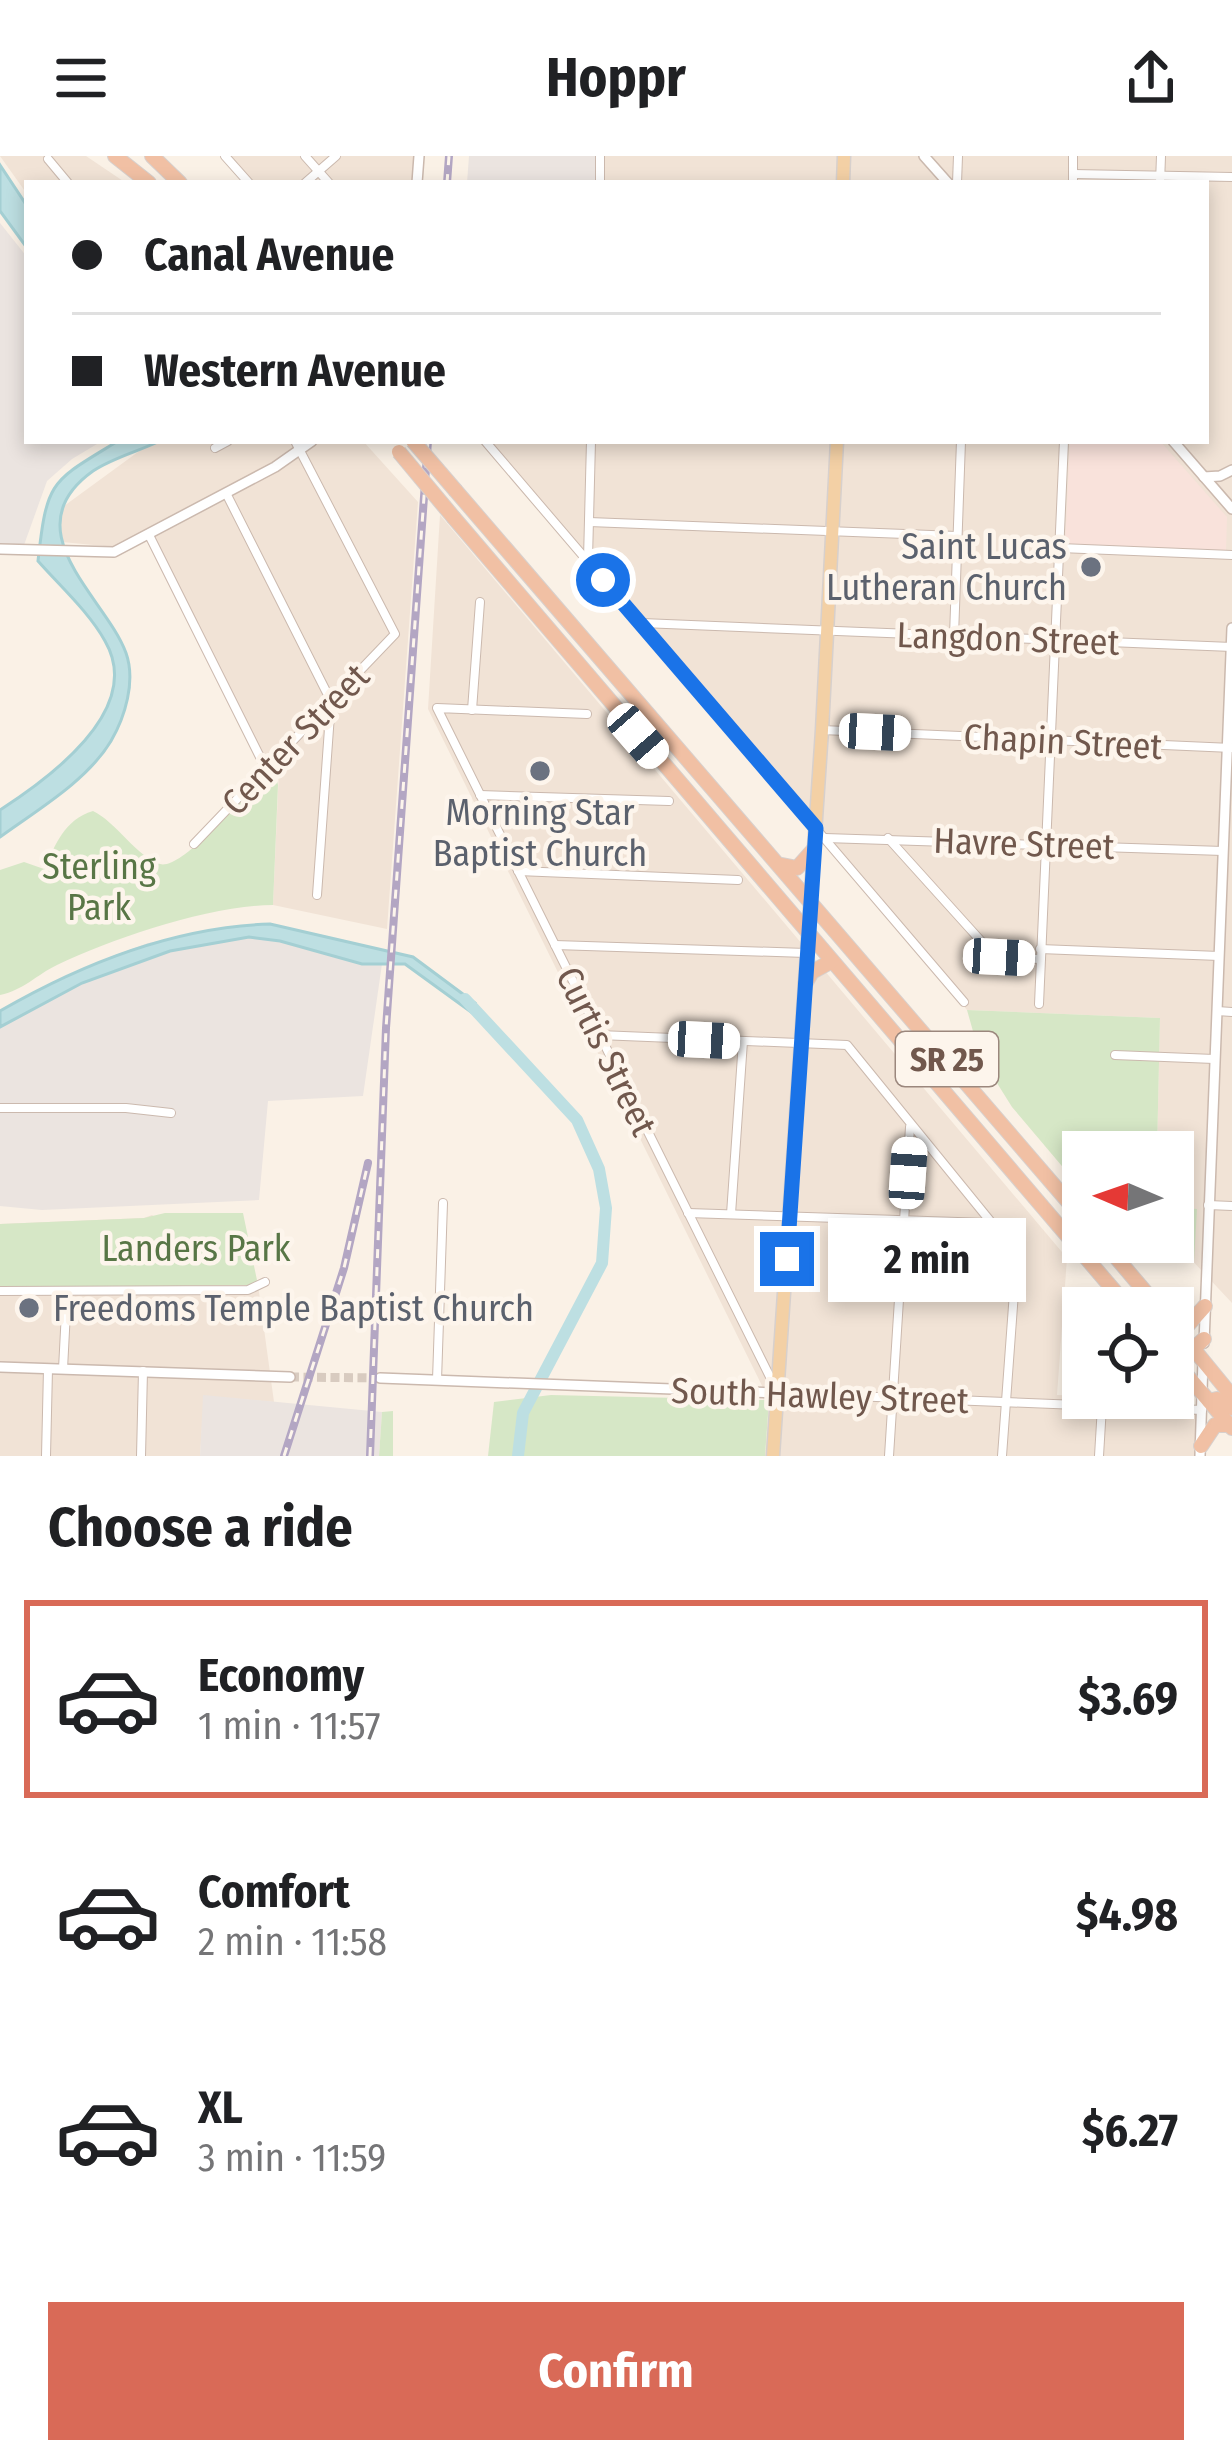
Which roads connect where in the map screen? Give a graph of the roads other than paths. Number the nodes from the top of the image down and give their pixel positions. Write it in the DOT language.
graph roads {
  1 [pos="115,156"];
  2 [pos="132,156"];
  3 [pos="152,156"];
  4 [pos="225,156"];
  5 [pos="305,156"];
  6 [pos="336,156"];
  7 [pos="924,156"];
  8 [pos="1073,156"];
  9 [pos="1160,156"];
  10 [pos="48,159"];
  11 [pos="319,171"];
  12 [pos="1073,178"];
  13 [pos="1232,178"];
  14 [pos="1160,179"];
  15 [pos="66,180"];
  16 [pos="149,180"];
  17 [pos="151,180"];
  18 [pos="177,180"];
  19 [pos="245,180"];
  20 [pos="308,180"];
  21 [pos="326,180"];
  22 [pos="949,180"];
  23 [pos="222,444"];
  24 [pos="303,444"];
  25 [pos="416,444"];
  26 [pos="488,444"];
  27 [pos="591,444"];
  28 [pos="837,444"];
  29 [pos="961,444"];
  30 [pos="1064,444"];
  31 [pos="1176,444"];
  32 [pos="394,447"];
  33 [pos="215,448"];
  34 [pos="1232,470"];
  35 [pos="1204,477"];
  36 [pos="226,493"];
  37 [pos="1232,509"];
  38 [pos="589,522"];
  39 [pos="833,531"];
  40 [pos="148,535"];
  41 [pos="957,536"];
  42 [pos="1060,548"];
  43 [pos="0,549"];
  44 [pos="1232,555"];
  45 [pos="588,562"];
  46 [pos="480,602"];
  47 [pos="640,623"];
  48 [pos="1232,628"];
  49 [pos="828,631"];
  50 [pos="954,636"];
  51 [pos="1057,640"];
  52 [pos="1232,647"];
  53 [pos="331,701"];
  54 [pos="472,710"];
  55 [pos="587,714"];
  56 [pos="822,730"];
  57 [pos="1053,740"];
  58 [pos="1230,748"];
  59 [pos="266,769"];
  60 [pos="480,795"];
  61 [pos="669,801"];
  62 [pos="818,838"];
  63 [pos="888,838"];
  64 [pos="194,844"];
  65 [pos="1046,844"];
  66 [pos="1223,850"];
  67 [pos="782,865"];
  68 [pos="518,871"];
  69 [pos="739,880"];
  70 [pos="317,895"];
  71 [pos="811,899"];
  72 [pos="808,934"];
  73 [pos="555,944"];
  74 [pos="807,953"];
  75 [pos="1039,954"];
  76 [pos="1219,956"];
  77 [pos="832,961"];
  78 [pos="805,983"];
  79 [pos="964,1002"];
  80 [pos="1039,1004"];
  81 [pos="1217,1011"];
  82 [pos="1232,1012"];
  83 [pos="599,1035"];
  84 [pos="743,1041"];
  85 [pos="802,1043"];
  86 [pos="1115,1055"];
  87 [pos="1214,1059"];
  88 [pos="0,1108"];
  89 [pos="171,1113"];
  90 [pos="910,1125"];
  91 [pos="1062,1194"];
  92 [pos="443,1204"];
  93 [pos="1208,1205"];
  94 [pos="1232,1206"];
  95 [pos="688,1213"];
  96 [pos="731,1214"];
  97 [pos="790,1216"];
  98 [pos="905,1220"];
  99 [pos="992,1223"];
  100 [pos="1121,1263"];
  101 [pos="266,1282"];
  102 [pos="1113,1287"];
  103 [pos="1141,1287"];
  104 [pos="0,1291"];
  105 [pos="68,1292"];
  106 [pos="1205,1306"];
  107 [pos="1194,1318"];
  108 [pos="1194,1344"];
  109 [pos="1200,1350"];
  110 [pos="1194,1351"];
  111 [pos="0,1367"];
  112 [pos="49,1369"];
  113 [pos="63,1369"];
  114 [pos="143,1371"];
  115 [pos="290,1377"];
  116 [pos="380,1378"];
  117 [pos="437,1380"];
  118 [pos="1194,1387"];
  119 [pos="778,1394"];
  120 [pos="1232,1396"];
  121 [pos="893,1398"];
  122 [pos="1005,1402"];
  123 [pos="1194,1402"];
  124 [pos="1205,1402"];
  125 [pos="1062,1404"];
  126 [pos="1232,1408"];
  127 [pos="1101,1419"];
  128 [pos="1231,1427"];
  129 [pos="1200,1451"];
  130 [pos="46,1456"];
  131 [pos="141,1456"];
  132 [pos="773,1456"];
  133 [pos="889,1456"];
  134 [pos="1002,1456"];
  135 [pos="1099,1456"];
  1 -- 16 [label="highway"];
  2 -- 17 [label="highway"];
  3 -- 18 [label="highway"];
  4 -- 19 [label="street"];
  5 -- 11 [label="street"];
  6 -- 11 [label="street"];
  7 -- 22 [label="street"];
  8 -- 12 [label="street"];
  9 -- 14 [label="street"];
  10 -- 15 [label="street"];
  11 -- 20 [label="street"];
  11 -- 21 [label="street"];
  12 -- 14 [label="street"];
  13 -- 14 [label="street"];
  23 -- 33 [label="street"];
  24 -- 36 [label="street"];
  24 -- 53 [label="street, Center Street"];
  25 -- 67 [label="highway, SR 25, bridge"];
  26 -- 45 [label="street"];
  27 -- 38 [label="street"];
  28 -- 39 [label="main road"];
  29 -- 41 [label="street"];
  30 -- 42 [label="street"];
  31 -- 35 [label="street"];
  32 -- 72 [label="highway, SR 25, bridge"];
  34 -- 35 [label="street"];
  35 -- 37 [label="street"];
  36 -- 40 [label="street"];
  36 -- 53 [label="street"];
  38 -- 39 [label="street"];
  38 -- 45 [label="street"];
  39 -- 41 [label="street"];
  39 -- 49 [label="main road"];
  40 -- 43 [label="street"];
  40 -- 59 [label="street"];
  41 -- 50 [label="street"];
  42 -- 44 [label="street"];
  42 -- 51 [label="street"];
  45 -- 47 [label="street"];
  46 -- 54 [label="street"];
  47 -- 49 [label="street, Langdon Street"];
  47 -- 62 [label="street"];
  48 -- 52 [label="street"];
  49 -- 50 [label="street, Langdon Street"];
  49 -- 56 [label="main road"];
  50 -- 51 [label="street, Langdon Street"];
  51 -- 52 [label="street, Langdon Street"];
  51 -- 57 [label="street"];
  52 -- 58 [label="street"];
  53 -- 59 [label="street, Center Street"];
  53 -- 70 [label="street"];
  54 -- 55 [label="street"];
  54 -- 60 [label="street, Curtis Street"];
  56 -- 57 [label="street, Chapin Street"];
  56 -- 62 [label="main road"];
  57 -- 58 [label="street, Chapin Street"];
  57 -- 65 [label="street"];
  58 -- 66 [label="street"];
  59 -- 64 [label="street, Center Street"];
  60 -- 61 [label="street"];
  60 -- 68 [label="street, Curtis Street"];
  62 -- 63 [label="street, Havre Street"];
  62 -- 67 [label="highway"];
  62 -- 71 [label="main road"];
  62 -- 79 [label="street"];
  63 -- 65 [label="street, Havre Street"];
  63 -- 75 [label="street"];
  65 -- 66 [label="street, Havre Street"];
  65 -- 75 [label="street"];
  66 -- 76 [label="street"];
  67 -- 71 [label="highway, SR 25"];
  68 -- 69 [label="street"];
  68 -- 73 [label="street, Curtis Street"];
  71 -- 72 [label="main road"];
  71 -- 91 [label="highway, SR 25"];
  72 -- 74 [label="main road"];
  72 -- 77 [label="highway, SR 25"];
  73 -- 74 [label="street"];
  73 -- 83 [label="street, Curtis Street"];
  74 -- 78 [label="main road"];
  75 -- 76 [label="street"];
  75 -- 80 [label="street"];
  76 -- 81 [label="street"];
  77 -- 78 [label="highway"];
  77 -- 102 [label="highway, SR 25"];
  78 -- 85 [label="main road"];
  81 -- 82 [label="street"];
  81 -- 87 [label="street"];
  83 -- 84 [label="street"];
  83 -- 95 [label="street, Curtis Street"];
  84 -- 85 [label="street"];
  84 -- 96 [label="street"];
  85 -- 90 [label="street"];
  85 -- 97 [label="main road"];
  86 -- 87 [label="street"];
  87 -- 93 [label="street"];
  88 -- 89 [label="street"];
  90 -- 98 [label="street"];
  90 -- 99 [label="street"];
  92 -- 117 [label="street"];
  93 -- 94 [label="street"];
  93 -- 106 [label="street"];
  95 -- 96 [label="street"];
  95 -- 119 [label="street, Curtis Street"];
  96 -- 97 [label="street"];
  97 -- 98 [label="street"];
  97 -- 119 [label="main road"];
  98 -- 99 [label="street"];
  98 -- 121 [label="street"];
  99 -- 122 [label="street"];
  100 -- 103 [label="highway"];
  101 -- 105 [label="street"];
  104 -- 105 [label="street"];
  105 -- 113 [label="street"];
  106 -- 107 [label="highway"];
  106 -- 109 [label="street"];
  108 -- 109 [label="highway"];
  109 -- 110 [label="highway"];
  109 -- 120 [label="highway"];
  109 -- 124 [label="street"];
  111 -- 112 [label="street"];
  112 -- 113 [label="street"];
  112 -- 130 [label="street"];
  113 -- 114 [label="street"];
  114 -- 115 [label="street"];
  114 -- 131 [label="street"];
  116 -- 117 [label="street, South Hawley Street"];
  117 -- 119 [label="street, South Hawley Street"];
  118 -- 124 [label="highway"];
  119 -- 121 [label="street, South Hawley Street"];
  119 -- 132 [label="main road"];
  121 -- 122 [label="street, South Hawley Street"];
  121 -- 133 [label="street"];
  122 -- 125 [label="street, South Hawley Street"];
  122 -- 134 [label="street"];
  123 -- 124 [label="street, South Hawley Street"];
  124 -- 126 [label="highway"];
  124 -- 128 [label="highway"];
  124 -- 129 [label="street"];
  127 -- 135 [label="street"];
  128 -- 129 [label="highway"];
}
